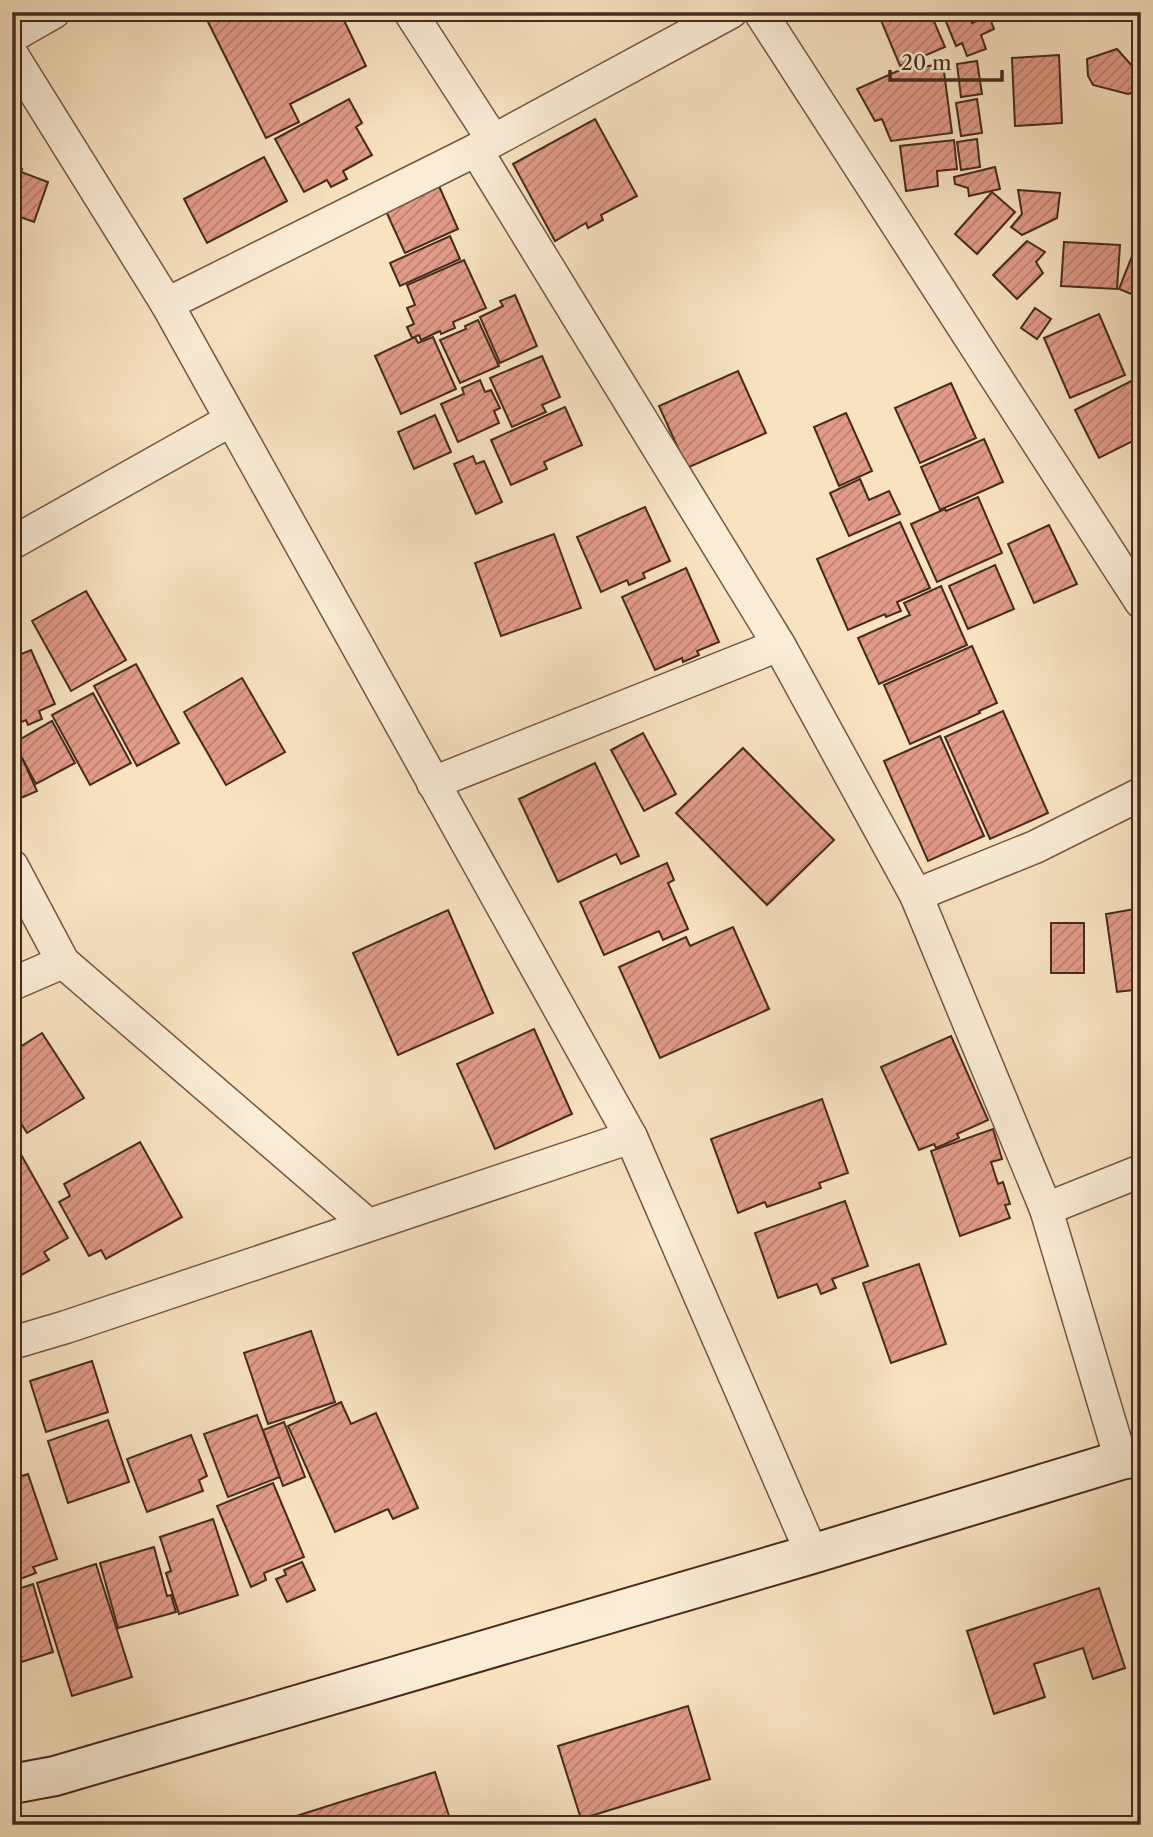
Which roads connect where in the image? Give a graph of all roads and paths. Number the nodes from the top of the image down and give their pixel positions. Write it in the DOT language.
graph roads {
  1 [pos="54,12"];
  2 [pos="410,12"];
  3 [pos="731,12"];
  4 [pos="760,12"];
  5 [pos="12,36"];
  6 [pos="12,55"];
  7 [pos="484,145"];
  8 [pos="167,304"];
  9 [pos="231,420"];
  10 [pos="12,543"];
  11 [pos="1141,602"];
  12 [pos="779,645"];
  13 [pos="433,783"];
  14 [pos="1141,794"];
  15 [pos="12,866"];
  16 [pos="916,895"];
  17 [pos="63,962"];
  18 [pos="12,984"];
  19 [pos="631,1137"];
  20 [pos="1141,1171"];
  21 [pos="1046,1209"];
  22 [pos="369,1225"];
  23 [pos="12,1343"];
  24 [pos="1131,1458"];
  25 [pos="812,1554"];
  26 [pos="12,1784"];
  1 -- 5 [label="street"];
  2 -- 7 [label="street"];
  3 -- 7 [label="street"];
  4 -- 11 [label="street"];
  6 -- 8 [label="street"];
  7 -- 8 [label="street"];
  7 -- 12 [label="street"];
  8 -- 9 [label="street"];
  9 -- 10 [label="street"];
  9 -- 13 [label="street"];
  12 -- 13 [label="street"];
  12 -- 16 [label="street"];
  13 -- 19 [label="street"];
  14 -- 16 [label="street"];
  15 -- 17 [label="street"];
  16 -- 21 [label="street"];
  17 -- 18 [label="street"];
  17 -- 22 [label="street"];
  19 -- 22 [label="street"];
  19 -- 25 [label="street"];
  20 -- 21 [label="street"];
  21 -- 24 [label="street"];
  22 -- 23 [label="street"];
  24 -- 25 [label="street"];
  25 -- 26 [label="street"];
}
